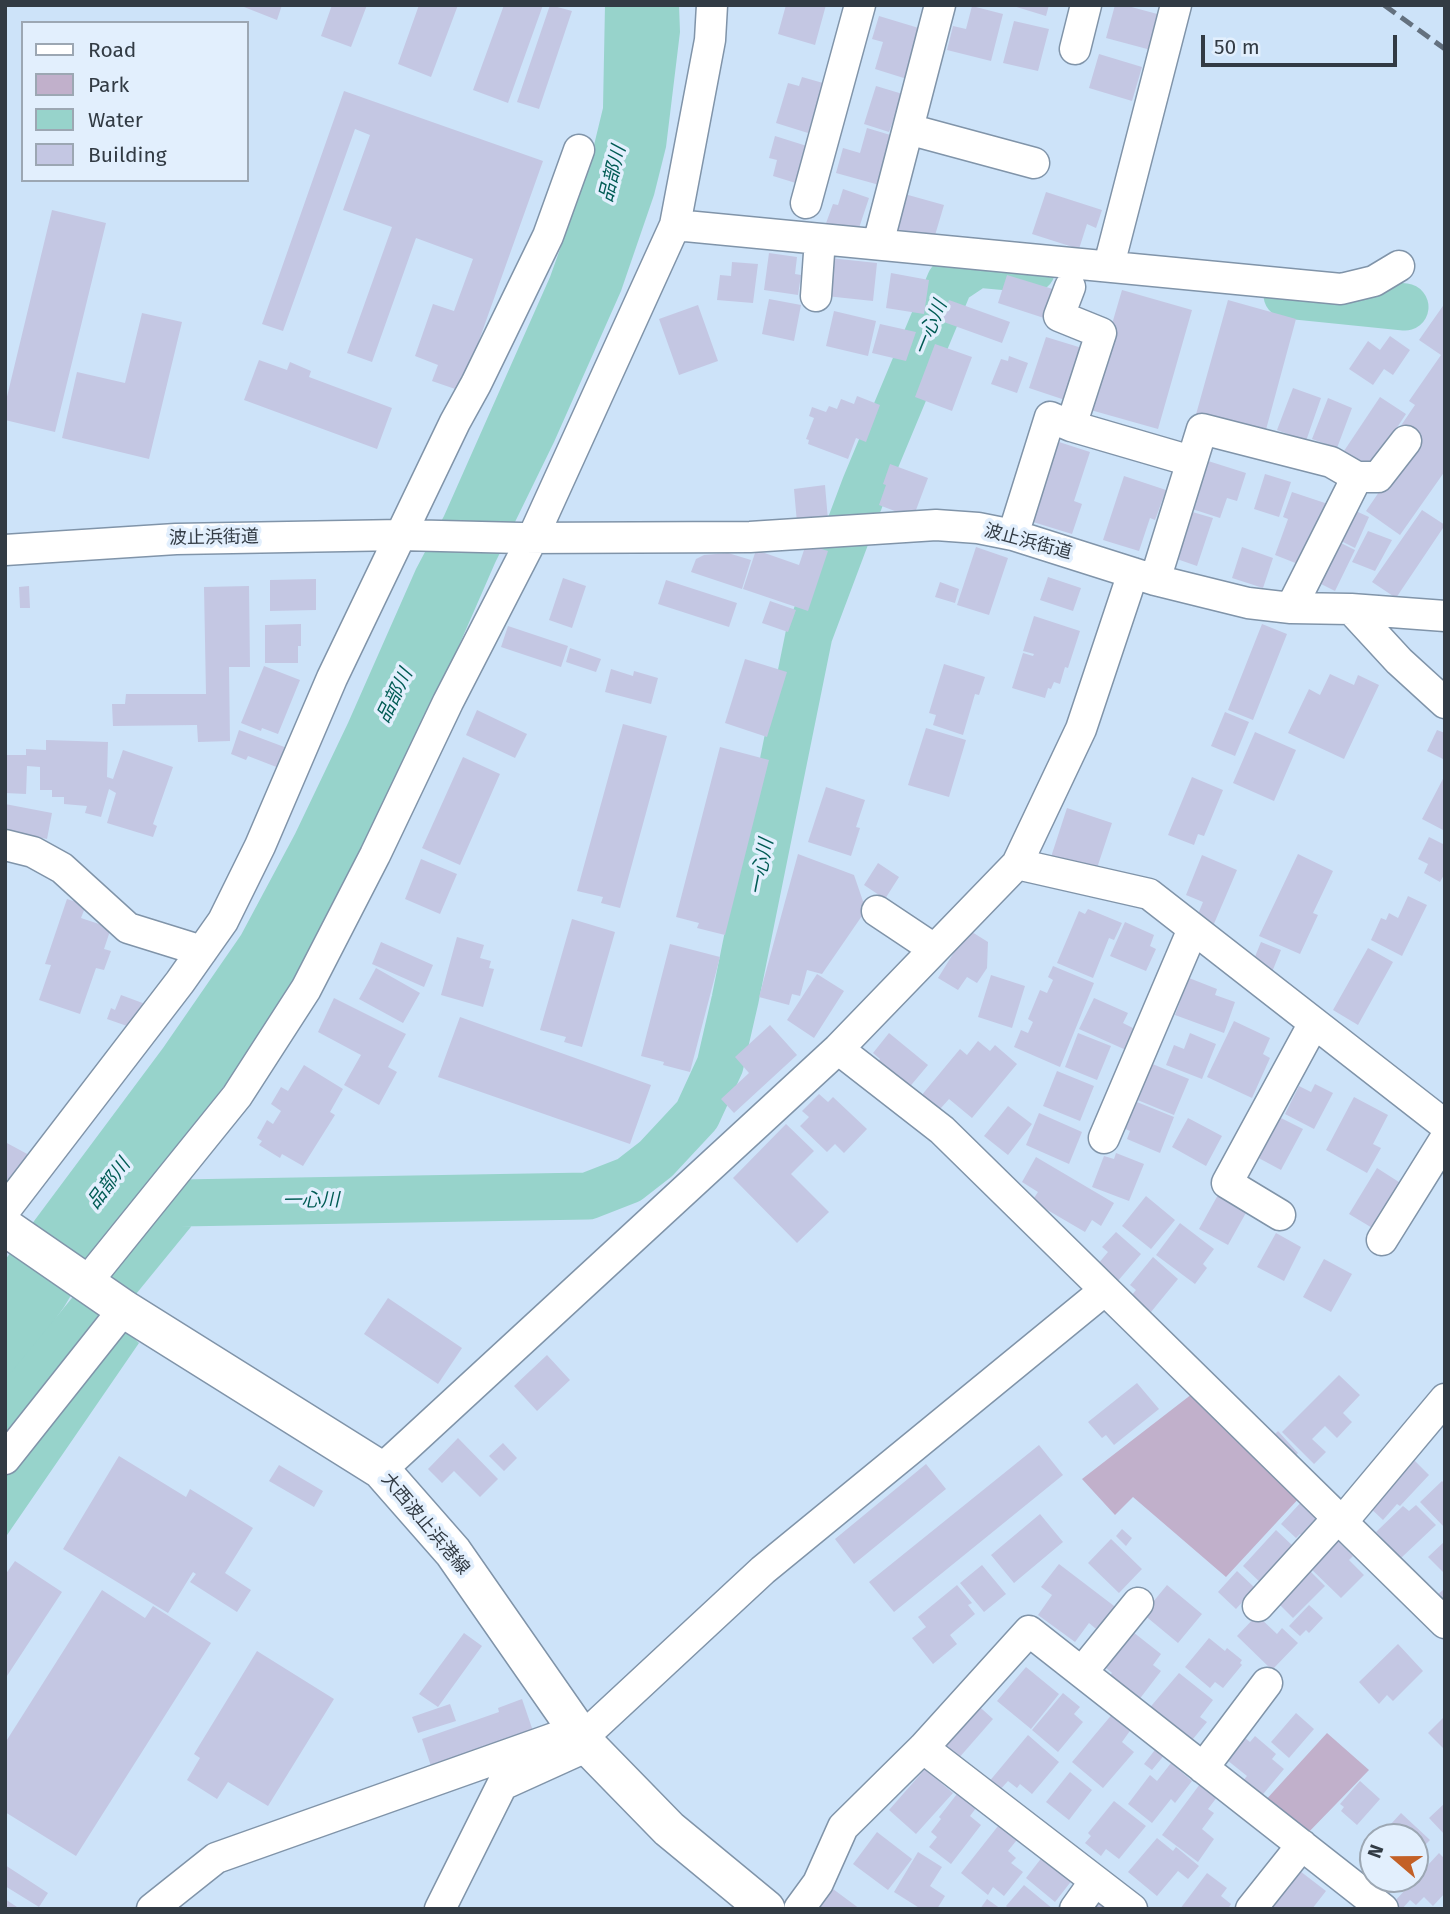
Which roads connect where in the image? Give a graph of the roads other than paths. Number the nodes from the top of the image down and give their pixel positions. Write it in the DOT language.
graph roads {
  1 [pos="712,5"];
  2 [pos="860,5"];
  3 [pos="1086,5"];
  4 [pos="1176,5"];
  5 [pos="934,7"];
  6 [pos="1075,49"];
  7 [pos="908,130"];
  8 [pos="579,150"];
  9 [pos="1034,163"];
  10 [pos="806,203"];
  11 [pos="675,225"];
  12 [pos="820,239"];
  13 [pos="878,244"];
  14 [pos="1109,265"];
  15 [pos="1399,266"];
  16 [pos="1070,287"];
  17 [pos="816,296"];
  18 [pos="1071,426"];
  19 [pos="1406,440"];
  20 [pos="1191,461"];
  21 [pos="1357,477"];
  22 [pos="412,535"];
  23 [pos="1013,535"];
  24 [pos="527,537"];
  25 [pos="5,550"];
  26 [pos="1144,576"];
  27 [pos="1291,608"];
  28 [pos="1351,609"];
  29 [pos="1445,616"];
  30 [pos="1445,703"];
  31 [pos="5,845"];
  32 [pos="1017,864"];
  33 [pos="877,911"];
  34 [pos="1193,929"];
  35 [pos="934,949"];
  36 [pos="202,951"];
  37 [pos="1314,1023"];
  38 [pos="838,1049"];
  39 [pos="1445,1125"];
  40 [pos="1104,1138"];
  41 [pos="1445,1139"];
  42 [pos="1280,1215"];
  43 [pos="7,1222"];
  44 [pos="1382,1240"];
  45 [pos="1105,1290"];
  46 [pos="99,1291"];
  47 [pos="1445,1399"];
  48 [pos="5,1459"];
  49 [pos="381,1470"];
  50 [pos="1340,1520"];
  51 [pos="1138,1603"];
  52 [pos="1258,1606"];
  53 [pos="1445,1623"];
  54 [pos="1082,1672"];
  55 [pos="1267,1683"];
  56 [pos="582,1738"];
  57 [pos="923,1748"];
  58 [pos="1203,1768"];
  59 [pos="1302,1845"];
  60 [pos="1095,1881"];
  61 [pos="152,1909"];
  62 [pos="440,1909"];
  63 [pos="766,1909"];
  64 [pos="799,1909"];
  65 [pos="1075,1909"];
  66 [pos="1132,1909"];
  67 [pos="1251,1909"];
  68 [pos="1383,1909"];
  1 -- 11 [label="street"];
  2 -- 10 [label="street"];
  3 -- 6 [label="street"];
  4 -- 14 [label="street"];
  5 -- 7 [label="street"];
  7 -- 9 [label="street"];
  7 -- 13 [label="street"];
  8 -- 22 [label="street"];
  11 -- 12 [label="street"];
  11 -- 24 [label="street"];
  12 -- 13 [label="street"];
  12 -- 17 [label="street"];
  13 -- 14 [label="street"];
  14 -- 15 [label="street"];
  16 -- 18 [label="street"];
  18 -- 20 [label="street"];
  18 -- 23 [label="street"];
  19 -- 21 [label="street"];
  20 -- 21 [label="street"];
  20 -- 26 [label="street"];
  21 -- 27 [label="street"];
  22 -- 24 [label="street, 波止浜街道"];
  22 -- 25 [label="street, 波止浜街道"];
  22 -- 36 [label="street"];
  23 -- 24 [label="street, 波止浜街道"];
  23 -- 26 [label="street, 波止浜街道"];
  24 -- 46 [label="street"];
  26 -- 27 [label="street, 波止浜街道"];
  26 -- 32 [label="street"];
  27 -- 28 [label="street, 波止浜街道"];
  28 -- 29 [label="street, 波止浜街道"];
  28 -- 30 [label="street"];
  31 -- 36 [label="street"];
  32 -- 34 [label="street"];
  32 -- 35 [label="street"];
  33 -- 35 [label="street"];
  34 -- 37 [label="street"];
  34 -- 40 [label="street"];
  35 -- 38 [label="street"];
  36 -- 43 [label="street"];
  37 -- 39 [label="street"];
  37 -- 42 [label="street"];
  38 -- 45 [label="street"];
  38 -- 49 [label="street"];
  41 -- 44 [label="street"];
  43 -- 46 [label="main road, 大西波止浜港線"];
  45 -- 50 [label="street"];
  45 -- 56 [label="street"];
  46 -- 48 [label="street"];
  46 -- 49 [label="main road, 大西波止浜港線"];
  47 -- 50 [label="street"];
  49 -- 56 [label="main road, 大西波止浜港線"];
  50 -- 52 [label="street"];
  50 -- 53 [label="street"];
  51 -- 54 [label="street"];
  54 -- 57 [label="street"];
  54 -- 58 [label="street"];
  55 -- 58 [label="street"];
  56 -- 61 [label="street"];
  56 -- 62 [label="street"];
  56 -- 63 [label="main road, 大西波止浜港線"];
  57 -- 60 [label="street"];
  57 -- 64 [label="street"];
  58 -- 59 [label="street"];
  59 -- 67 [label="street"];
  59 -- 68 [label="street"];
  60 -- 65 [label="street"];
  60 -- 66 [label="street"];
}
